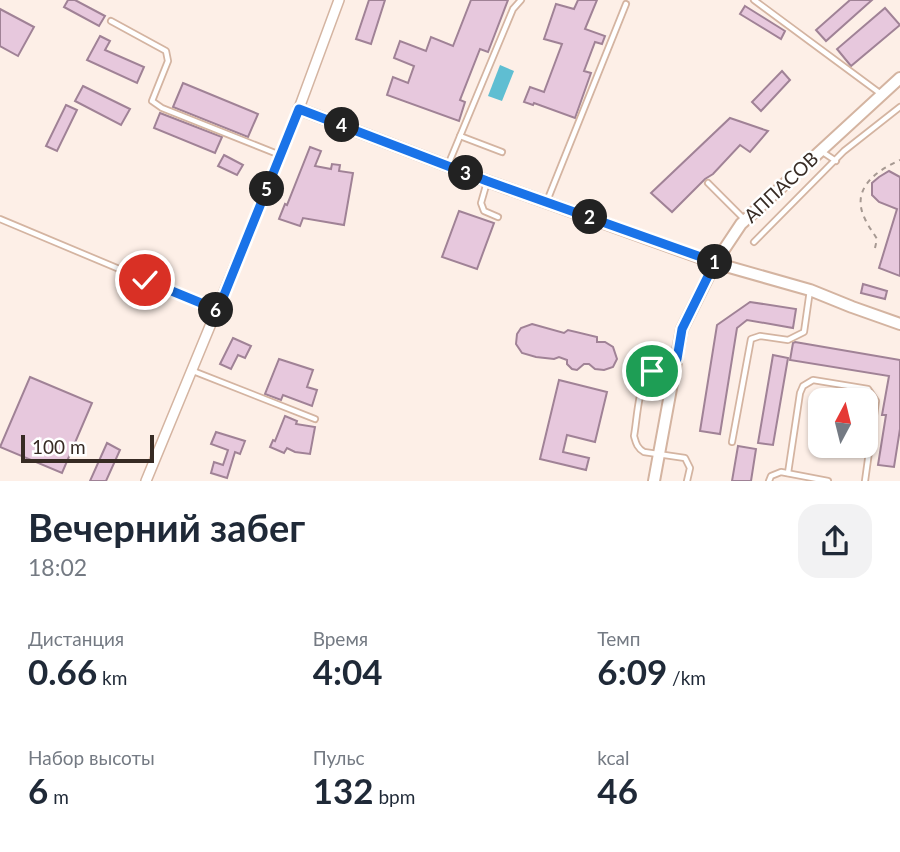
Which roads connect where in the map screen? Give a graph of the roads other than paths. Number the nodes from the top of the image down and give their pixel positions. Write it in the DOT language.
graph roads {
  1 [pos="339,0"];
  2 [pos="521,0"];
  3 [pos="754,0"];
  4 [pos="626,4"];
  5 [pos="111,21"];
  6 [pos="900,78"];
  7 [pos="882,94"];
  8 [pos="900,107"];
  9 [pos="299,109"];
  10 [pos="460,136"];
  11 [pos="820,151"];
  12 [pos="502,152"];
  13 [pos="281,155"];
  14 [pos="835,161"];
  15 [pos="447,166"];
  16 [pos="487,181"];
  17 [pos="708,183"];
  18 [pos="547,202"];
  19 [pos="498,217"];
  20 [pos="0,219"];
  21 [pos="745,219"];
  22 [pos="754,242"];
  23 [pos="715,262"];
  24 [pos="810,290"];
  25 [pos="218,310"];
  26 [pos="900,324"];
  27 [pos="677,359"];
  28 [pos="192,371"];
  29 [pos="314,419"];
  30 [pos="732,442"];
  31 [pos="659,453"];
  32 [pos="788,473"];
  33 [pos="146,481"];
  34 [pos="654,481"];
  35 [pos="687,481"];
  36 [pos="769,481"];
  37 [pos="828,481"];
  38 [pos="865,481"];
  1 -- 9 [label="street"];
  2 -- 10 [label="lane"];
  3 -- 7 [label="lane"];
  4 -- 18 [label="lane"];
  5 -- 13 [label="lane"];
  6 -- 7 [label="street, АППАСОВ"];
  7 -- 11 [label="street, АППАСОВ"];
  8 -- 14 [label="lane"];
  9 -- 13 [label="street"];
  9 -- 15 [label="street"];
  10 -- 12 [label="lane"];
  10 -- 15 [label="lane"];
  11 -- 14 [label="lane"];
  11 -- 21 [label="street, АППАСОВ"];
  13 -- 25 [label="street"];
  14 -- 22 [label="lane"];
  15 -- 16 [label="street"];
  16 -- 18 [label="street"];
  16 -- 19 [label="lane"];
  17 -- 21 [label="lane"];
  18 -- 23 [label="street"];
  20 -- 25 [label="lane"];
  21 -- 23 [label="street, АППАСОВ"];
  23 -- 24 [label="street"];
  23 -- 27 [label="street, АППАСОВ"];
  24 -- 26 [label="street"];
  24 -- 30 [label="lane"];
  25 -- 28 [label="street"];
  27 -- 31 [label="street, АППАСОВ"];
  27 -- 31 [label="lane"];
  28 -- 29 [label="lane"];
  28 -- 33 [label="street"];
  31 -- 34 [label="street, АППАСОВ"];
  31 -- 35 [label="lane"];
  32 -- 36 [label="lane"];
  32 -- 37 [label="lane"];
  32 -- 38 [label="lane"];
}
